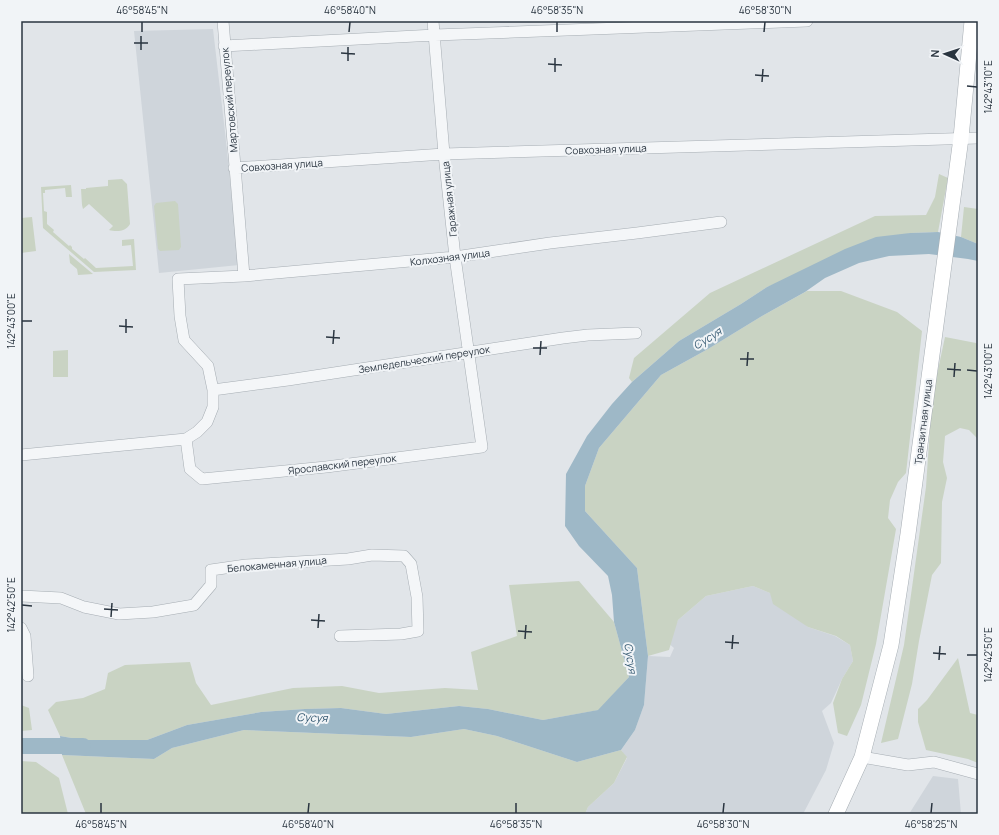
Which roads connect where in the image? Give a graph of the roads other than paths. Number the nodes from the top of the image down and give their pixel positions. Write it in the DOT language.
graph roads {
  1 [pos="223,21"];
  2 [pos="433,21"];
  3 [pos="807,21"];
  4 [pos="972,21"];
  5 [pos="678,23"];
  6 [pos="435,36"];
  7 [pos="224,46"];
  8 [pos="961,138"];
  9 [pos="978,138"];
  10 [pos="444,154"];
  11 [pos="234,168"];
  12 [pos="720,222"];
  13 [pos="455,258"];
  14 [pos="244,276"];
  15 [pos="636,333"];
  16 [pos="470,352"];
  17 [pos="213,390"];
  18 [pos="186,439"];
  19 [pos="482,447"];
  20 [pos="21,455"];
  21 [pos="21,596"];
  22 [pos="21,628"];
  23 [pos="340,636"];
  24 [pos="28,676"];
  25 [pos="862,757"];
  26 [pos="978,774"];
  27 [pos="836,814"];
  1 -- 7 [label="street, Мартовский переулок"];
  2 -- 6 [label="street, Гаражная улица"];
  3 -- 5 [label="street"];
  4 -- 8 [label="main road, Транзитная улица"];
  5 -- 6 [label="street"];
  6 -- 7 [label="street"];
  6 -- 10 [label="street, Гаражная улица"];
  7 -- 11 [label="street, Мартовский переулок"];
  8 -- 9 [label="street, Совхозная улица"];
  8 -- 10 [label="street, Совхозная улица"];
  8 -- 25 [label="main road, Транзитная улица"];
  10 -- 11 [label="street, Совхозная улица"];
  10 -- 13 [label="street, Гаражная улица"];
  11 -- 14 [label="street, Мартовский переулок"];
  12 -- 13 [label="street, Колхозная улица"];
  13 -- 14 [label="street, Колхозная улица"];
  13 -- 16 [label="street, Гаражная улица"];
  14 -- 17 [label="street, Колхозная улица"];
  15 -- 16 [label="street, Земледельческий переулок"];
  16 -- 17 [label="street, Земледельческий переулок"];
  16 -- 19 [label="street, Гаражная улица"];
  17 -- 18 [label="street"];
  18 -- 19 [label="street, Ярославский переулок"];
  18 -- 20 [label="street"];
  21 -- 23 [label="street, Белокаменная улица"];
  22 -- 24 [label="street"];
  25 -- 26 [label="street"];
  25 -- 27 [label="main road, Транзитная улица"];
}
